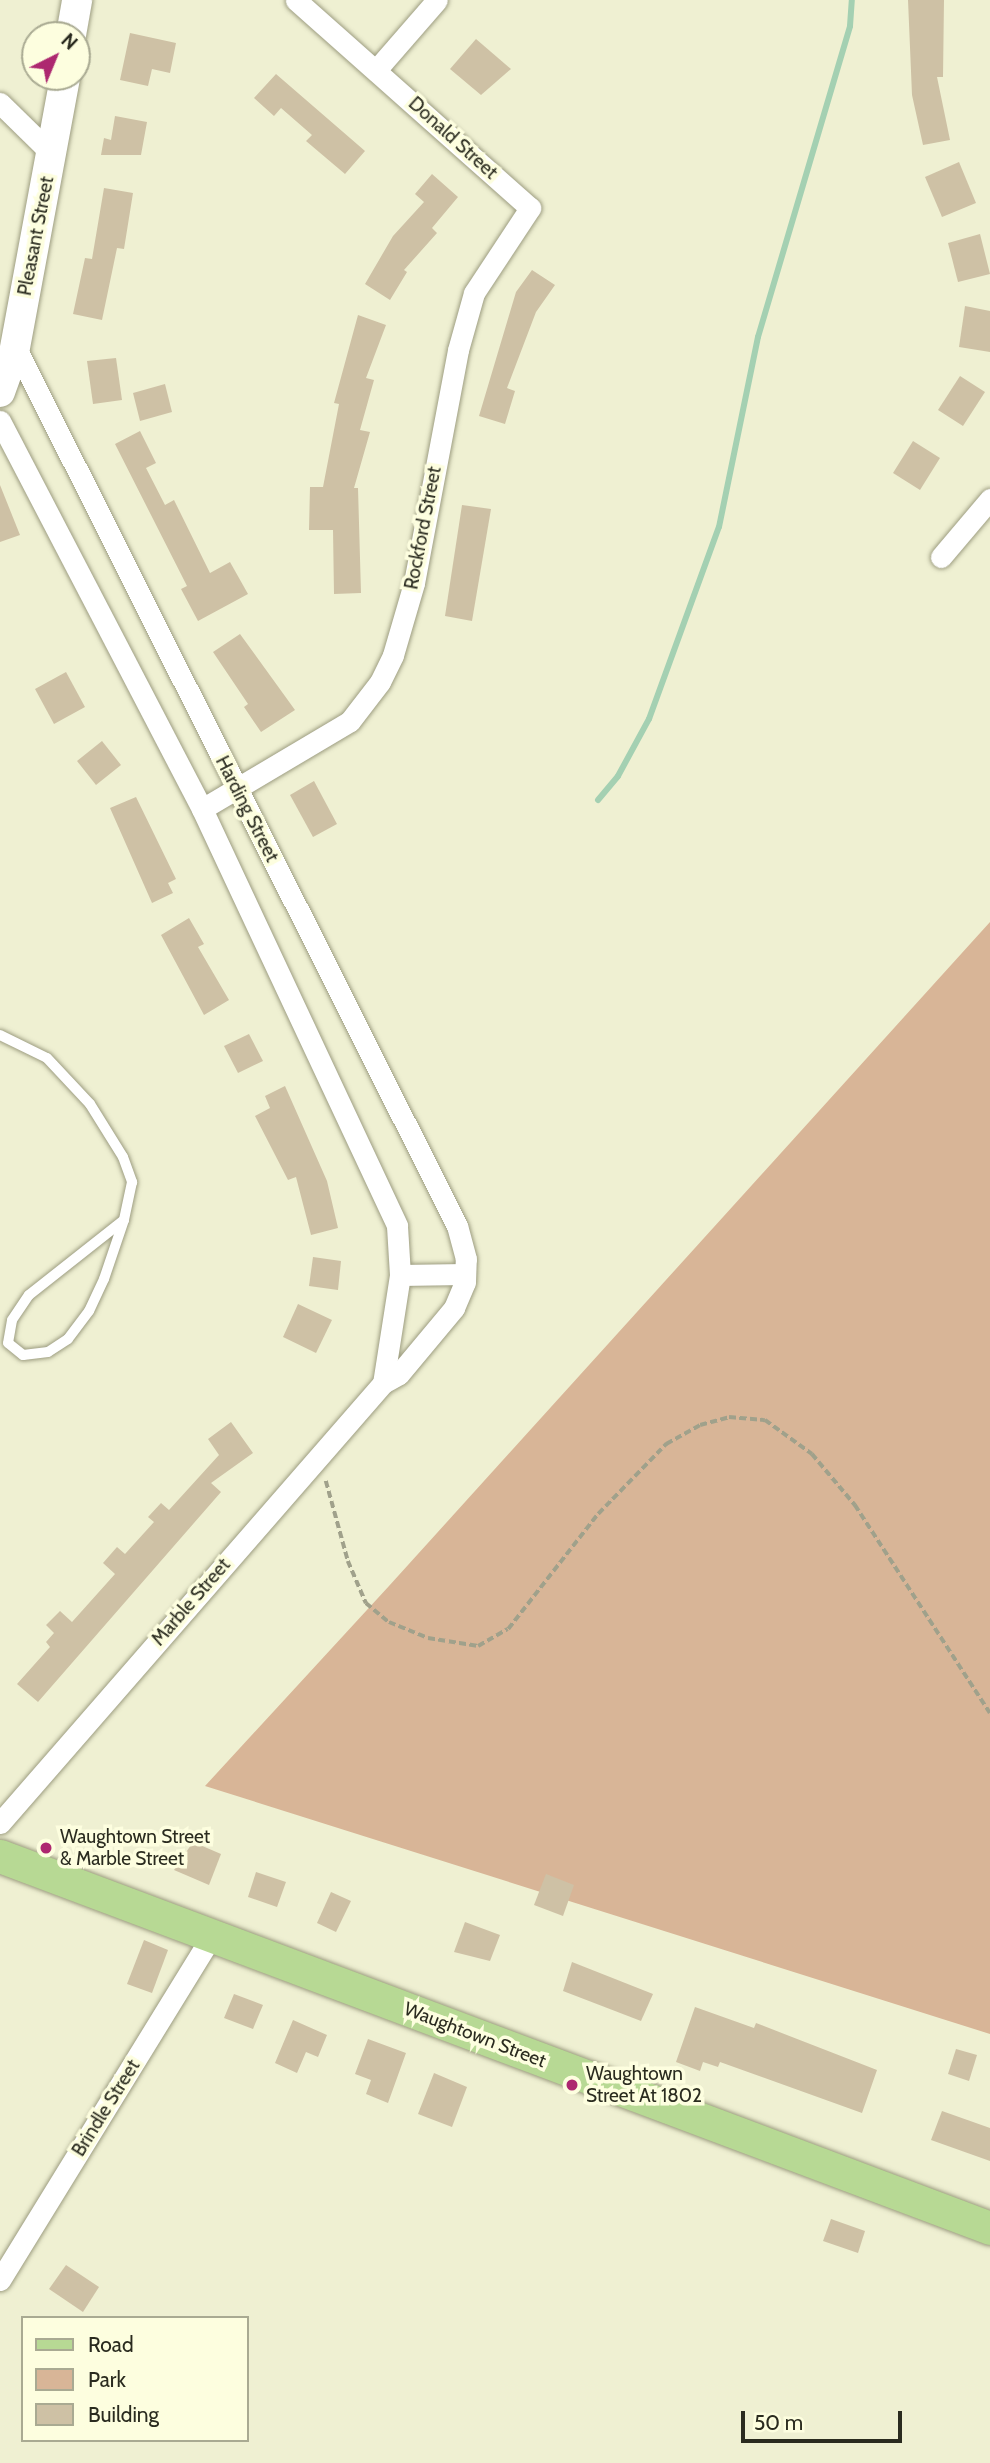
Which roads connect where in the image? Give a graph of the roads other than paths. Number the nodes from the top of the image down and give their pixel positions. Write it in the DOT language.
graph roads {
  1 [pos="77,0"];
  2 [pos="296,0"];
  3 [pos="437,0"];
  4 [pos="73,21"];
  5 [pos="377,69"];
  6 [pos="63,91"];
  7 [pos="0,103"];
  8 [pos="52,153"];
  9 [pos="530,208"];
  10 [pos="15,346"];
  11 [pos="0,392"];
  12 [pos="0,421"];
  13 [pos="990,499"];
  14 [pos="941,558"];
  15 [pos="237,789"];
  16 [pos="202,809"];
  17 [pos="0,1035"];
  18 [pos="124,1220"];
  19 [pos="465,1274"];
  20 [pos="400,1275"];
  21 [pos="383,1382"];
  22 [pos="0,1823"];
  23 [pos="0,1856"];
  24 [pos="212,1936"];
  25 [pos="990,2228"];
  26 [pos="0,2280"];
  1 -- 4 [label="street"];
  2 -- 5 [label="street, Donald Street"];
  3 -- 5 [label="street"];
  5 -- 9 [label="street, Donald Street"];
  6 -- 8 [label="street, Pleasant Street"];
  7 -- 8 [label="street"];
  8 -- 10 [label="street, Pleasant Street"];
  9 -- 15 [label="street, Rockford Street"];
  10 -- 11 [label="street, Pleasant Street"];
  10 -- 15 [label="street, Harding Street"];
  12 -- 16 [label="street, Harding Street"];
  13 -- 14 [label="street"];
  15 -- 16 [label="street, Rockford Street"];
  15 -- 19 [label="street, Harding Street"];
  16 -- 20 [label="street, Harding Street"];
  17 -- 18 [label="lane"];
  18 -- 18 [label="lane"];
  19 -- 20 [label="street"];
  19 -- 21 [label="street, Marble Street"];
  20 -- 21 [label="street"];
  21 -- 22 [label="street, Marble Street"];
  23 -- 24 [label="main road, Waughtown Street"];
  24 -- 25 [label="main road, Waughtown Street"];
  24 -- 26 [label="street, Brindle Street"];
}
